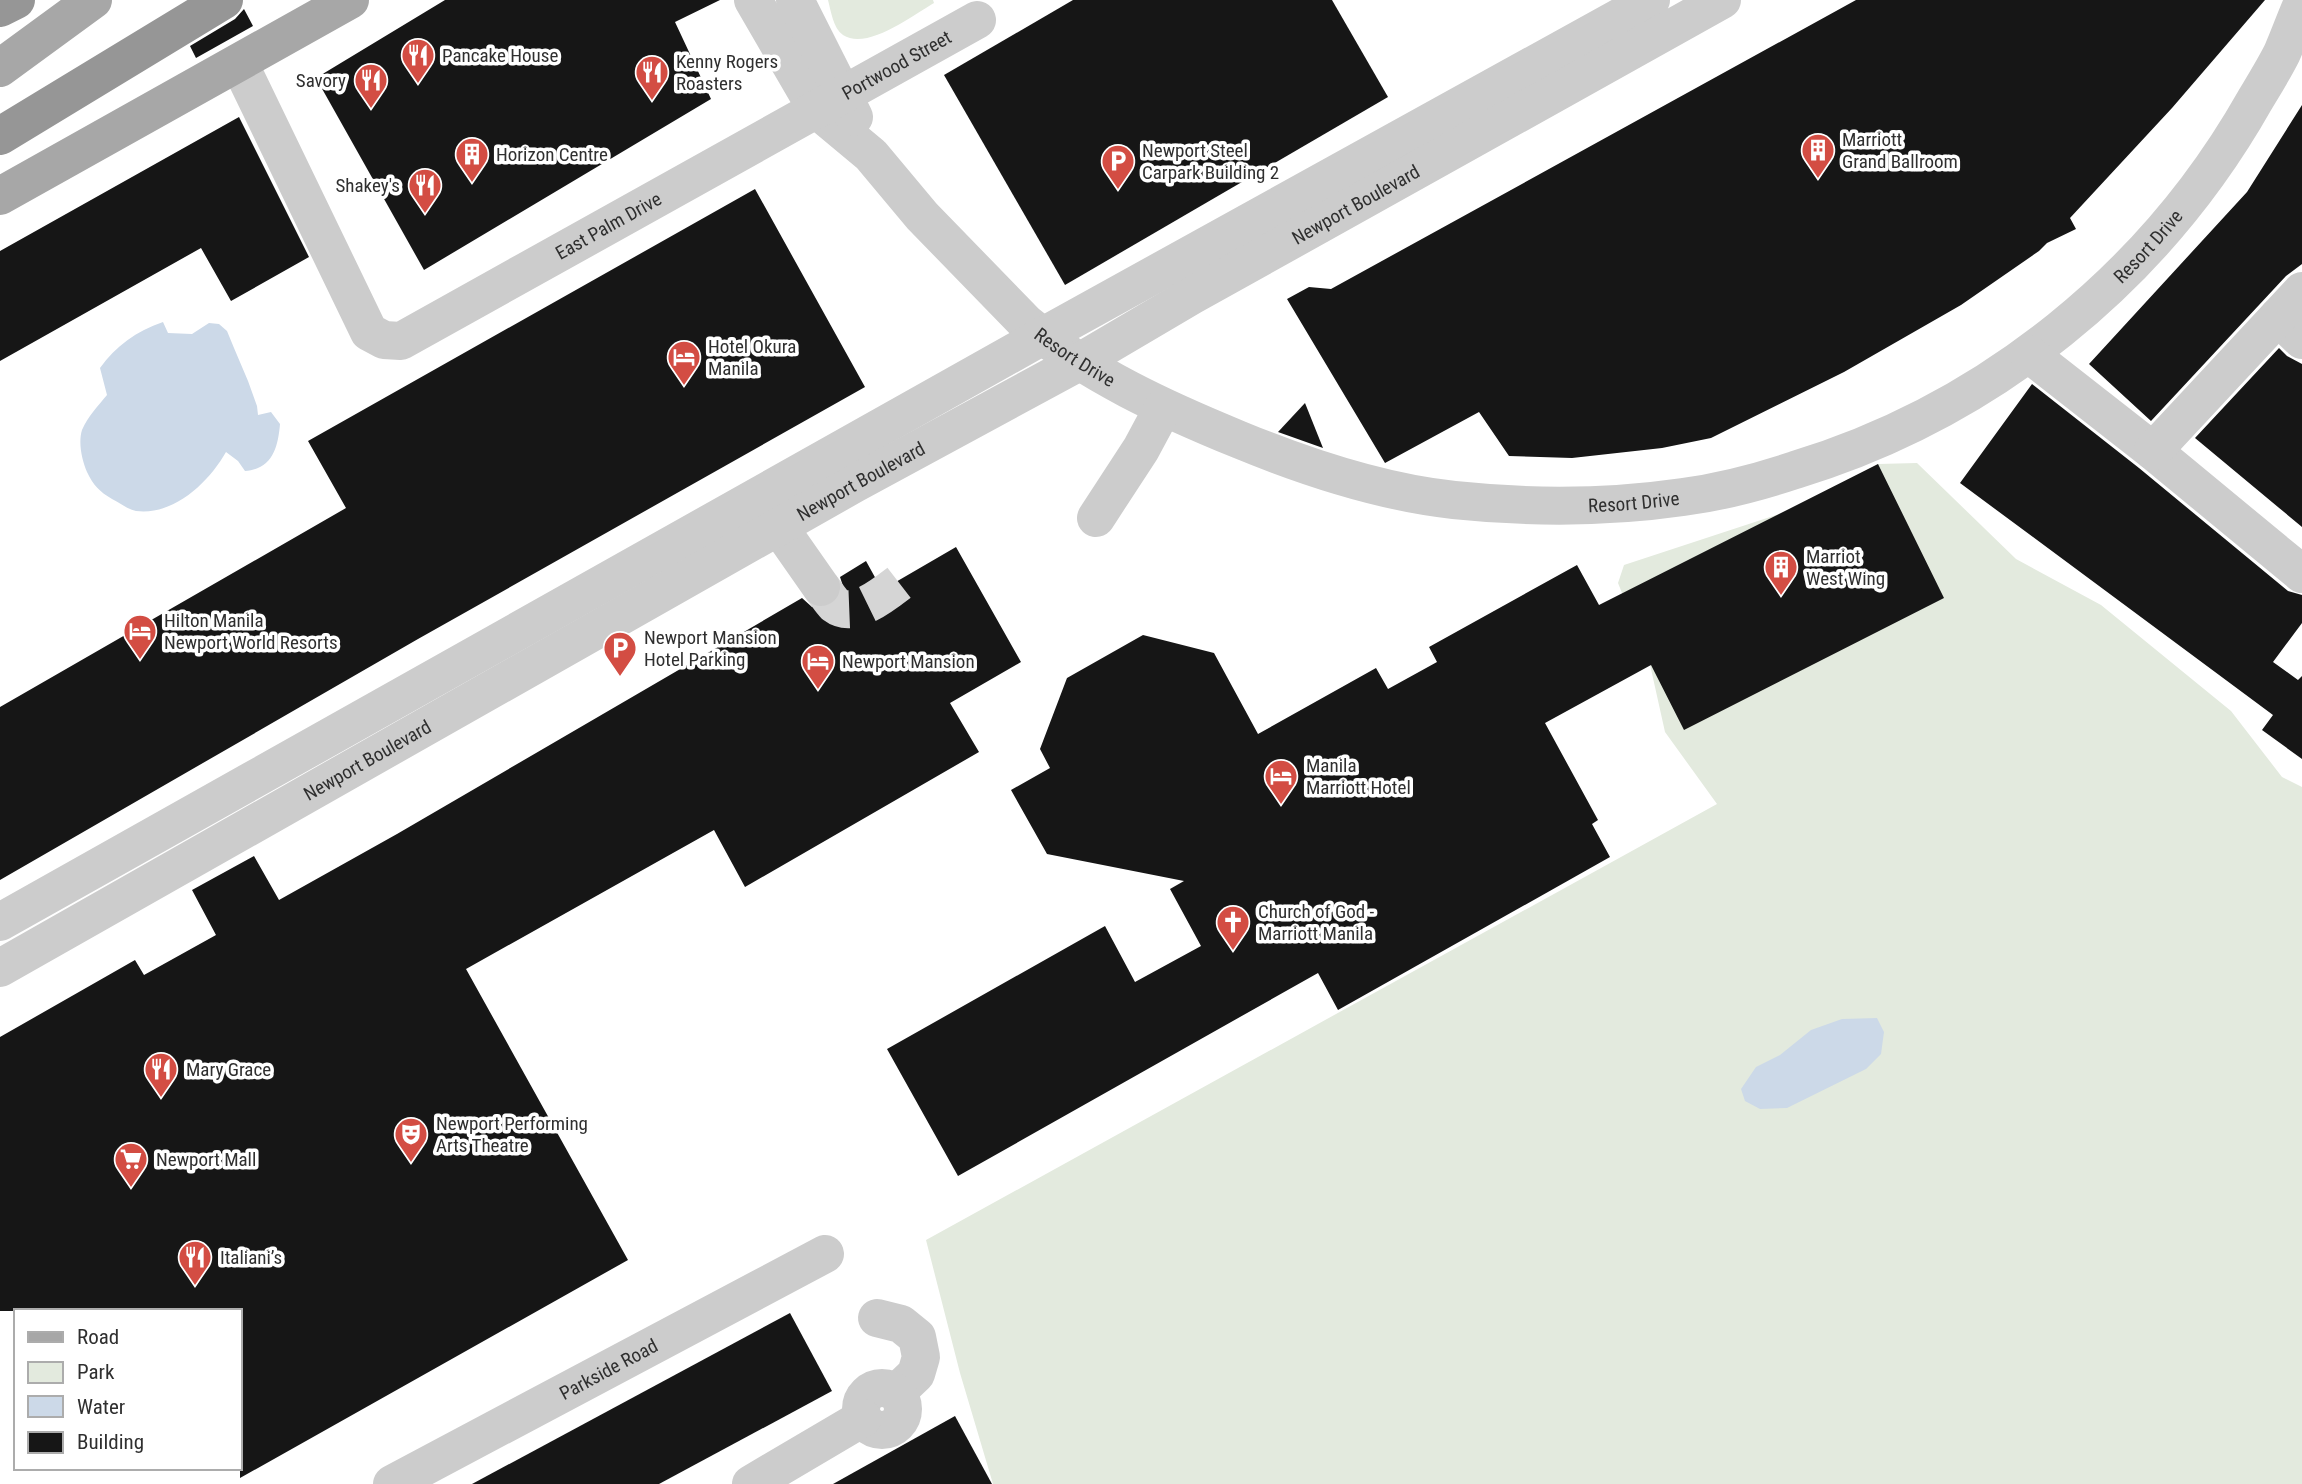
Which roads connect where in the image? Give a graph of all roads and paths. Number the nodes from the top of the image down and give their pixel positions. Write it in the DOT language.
graph roads {
  1 [pos="16,0"];
  2 [pos="93,0"];
  3 [pos="224,0"];
  4 [pos="350,0"];
  5 [pos="753,0"];
  6 [pos="795,0"];
  7 [pos="1722,0"];
  8 [pos="2302,4"];
  9 [pos="1630,6"];
  10 [pos="0,8"];
  11 [pos="976,20"];
  12 [pos="239,63"];
  13 [pos="0,68"];
  14 [pos="830,102"];
  15 [pos="3,134"];
  16 [pos="0,195"];
  17 [pos="2294,316"];
  18 [pos="1043,336"];
  19 [pos="2029,354"];
  20 [pos="1081,361"];
  21 [pos="1163,408"];
  22 [pos="2153,451"];
  23 [pos="846,468"];
  24 [pos="770,511"];
  25 [pos="1096,518"];
  26 [pos="622,573"];
  27 [pos="2302,573"];
  28 [pos="821,587"];
  29 [pos="643,605"];
  30 [pos="0,922"];
  31 [pos="0,968"];
  32 [pos="825,1254"];
  33 [pos="877,1318"];
  34 [pos="392,1484"];
  35 [pos="751,1484"];
  1 -- 10 [label="highway"];
  2 -- 13 [label="main road"];
  3 -- 15 [label="highway"];
  4 -- 12 [label="main road"];
  5 -- 14 [label="street, Resort Drive"];
  6 -- 14 [label="street, Resort Drive"];
  7 -- 20 [label="street, Newport Boulevard"];
  8 -- 19 [label="street, Resort Drive"];
  9 -- 18 [label="street, Newport Boulevard"];
  11 -- 14 [label="street, Portwood Street"];
  12 -- 14 [label="street, East Palm Drive"];
  12 -- 16 [label="main road"];
  14 -- 18 [label="street, Resort Drive"];
  17 -- 22 [label="street"];
  18 -- 20 [label="street, Resort Drive"];
  18 -- 23 [label="street, Newport Boulevard"];
  19 -- 21 [label="street, Resort Drive"];
  19 -- 22 [label="street"];
  20 -- 21 [label="street, Resort Drive"];
  20 -- 23 [label="street, Newport Boulevard"];
  21 -- 25 [label="street"];
  22 -- 27 [label="street"];
  23 -- 24 [label="street, Newport Boulevard"];
  24 -- 26 [label="street, Newport Boulevard"];
  24 -- 28 [label="street"];
  24 -- 29 [label="street, Newport Boulevard"];
  26 -- 29 [label="street"];
  26 -- 30 [label="street, Newport Boulevard"];
  29 -- 31 [label="street, Newport Boulevard"];
  32 -- 34 [label="street, Parkside Road"];
  33 -- 35 [label="street"];
}
